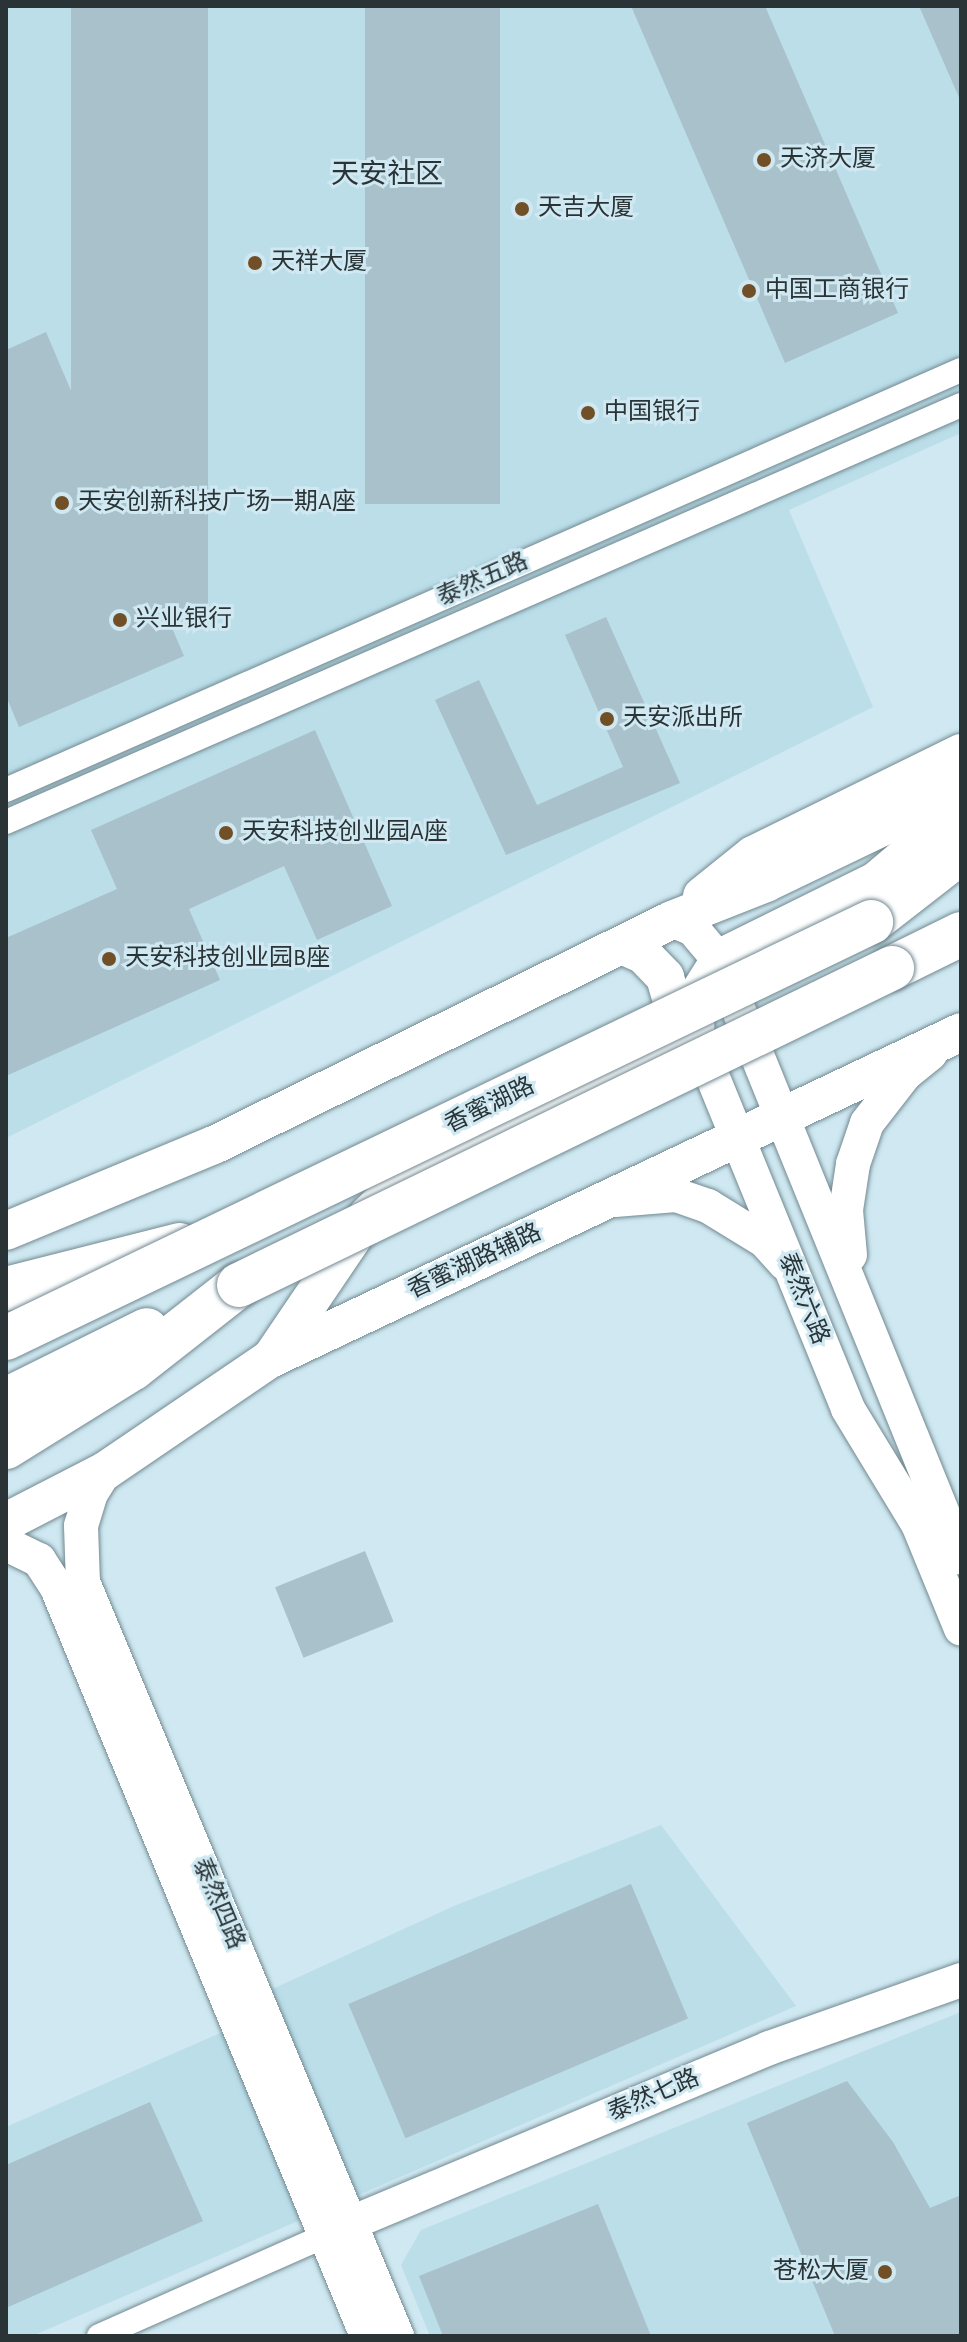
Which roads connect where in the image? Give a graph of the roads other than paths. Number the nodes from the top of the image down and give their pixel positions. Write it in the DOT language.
graph roads {
  1 [pos="961,370"];
  2 [pos="961,405"];
  3 [pos="961,753"];
  4 [pos="961,789"];
  5 [pos="6,790"];
  6 [pos="961,818"];
  7 [pos="6,822"];
  8 [pos="961,852"];
  9 [pos="961,880"];
  10 [pos="672,920"];
  11 [pos="871,922"];
  12 [pos="961,934"];
  13 [pos="622,945"];
  14 [pos="961,957"];
  15 [pos="718,959"];
  16 [pos="892,968"];
  17 [pos="957,1034"];
  18 [pos="782,1117"];
  19 [pos="738,1138"];
  20 [pos="603,1202"];
  21 [pos="6,1231"];
  22 [pos="218,1237"];
  23 [pos="791,1269"];
  24 [pos="239,1285"];
  25 [pos="6,1289"];
  26 [pos="860,1307"];
  27 [pos="6,1338"];
  28 [pos="270,1359"];
  29 [pos="6,1400"];
  30 [pos="6,1447"];
  31 [pos="105,1471"];
  32 [pos="6,1522"];
  33 [pos="6,1544"];
  34 [pos="961,1558"];
  35 [pos="961,1629"];
  36 [pos="961,1980"];
  37 [pos="339,2229"];
  38 [pos="99,2336"];
  39 [pos="367,2336"];
  40 [pos="397,2336"];
  1 -- 5 [label="street, 泰然五路"];
  2 -- 7 [label="street, 泰然五路"];
  3 -- 10 [label="main road"];
  4 -- 10 [label="main road"];
  6 -- 15 [label="main road"];
  8 -- 11 [label="highway, 香蜜湖路"];
  9 -- 11 [label="highway"];
  10 -- 13 [label="main road"];
  10 -- 15 [label="street, 泰然六路"];
  11 -- 22 [label="highway, 香蜜湖路, bridge"];
  12 -- 16 [label="highway"];
  13 -- 21 [label="main road"];
  13 -- 28 [label="main road"];
  14 -- 16 [label="highway"];
  15 -- 18 [label="street, 泰然六路"];
  15 -- 19 [label="street, 泰然六路"];
  16 -- 24 [label="highway, bridge"];
  17 -- 18 [label="main road, 香蜜湖路辅路"];
  17 -- 26 [label="street, 泰然六路"];
  18 -- 19 [label="main road, 香蜜湖路辅路"];
  18 -- 26 [label="street, 泰然六路"];
  19 -- 20 [label="main road, 香蜜湖路辅路"];
  19 -- 23 [label="street, 泰然六路"];
  20 -- 23 [label="street"];
  20 -- 28 [label="main road, 香蜜湖路辅路"];
  22 -- 25 [label="highway, bridge"];
  22 -- 27 [label="highway, 香蜜湖路, bridge"];
  23 -- 35 [label="street, 泰然六路"];
  24 -- 29 [label="highway"];
  24 -- 30 [label="highway"];
  26 -- 34 [label="street, 泰然六路"];
  28 -- 31 [label="main road, 香蜜湖路辅路"];
  31 -- 32 [label="main road, 香蜜湖路辅路"];
  31 -- 37 [label="street, 泰然四路"];
  33 -- 37 [label="street, 泰然四路"];
  36 -- 37 [label="street, 泰然七路"];
  37 -- 38 [label="street"];
  37 -- 39 [label="street, 泰然四路"];
  37 -- 40 [label="street, 泰然四路"];
}
